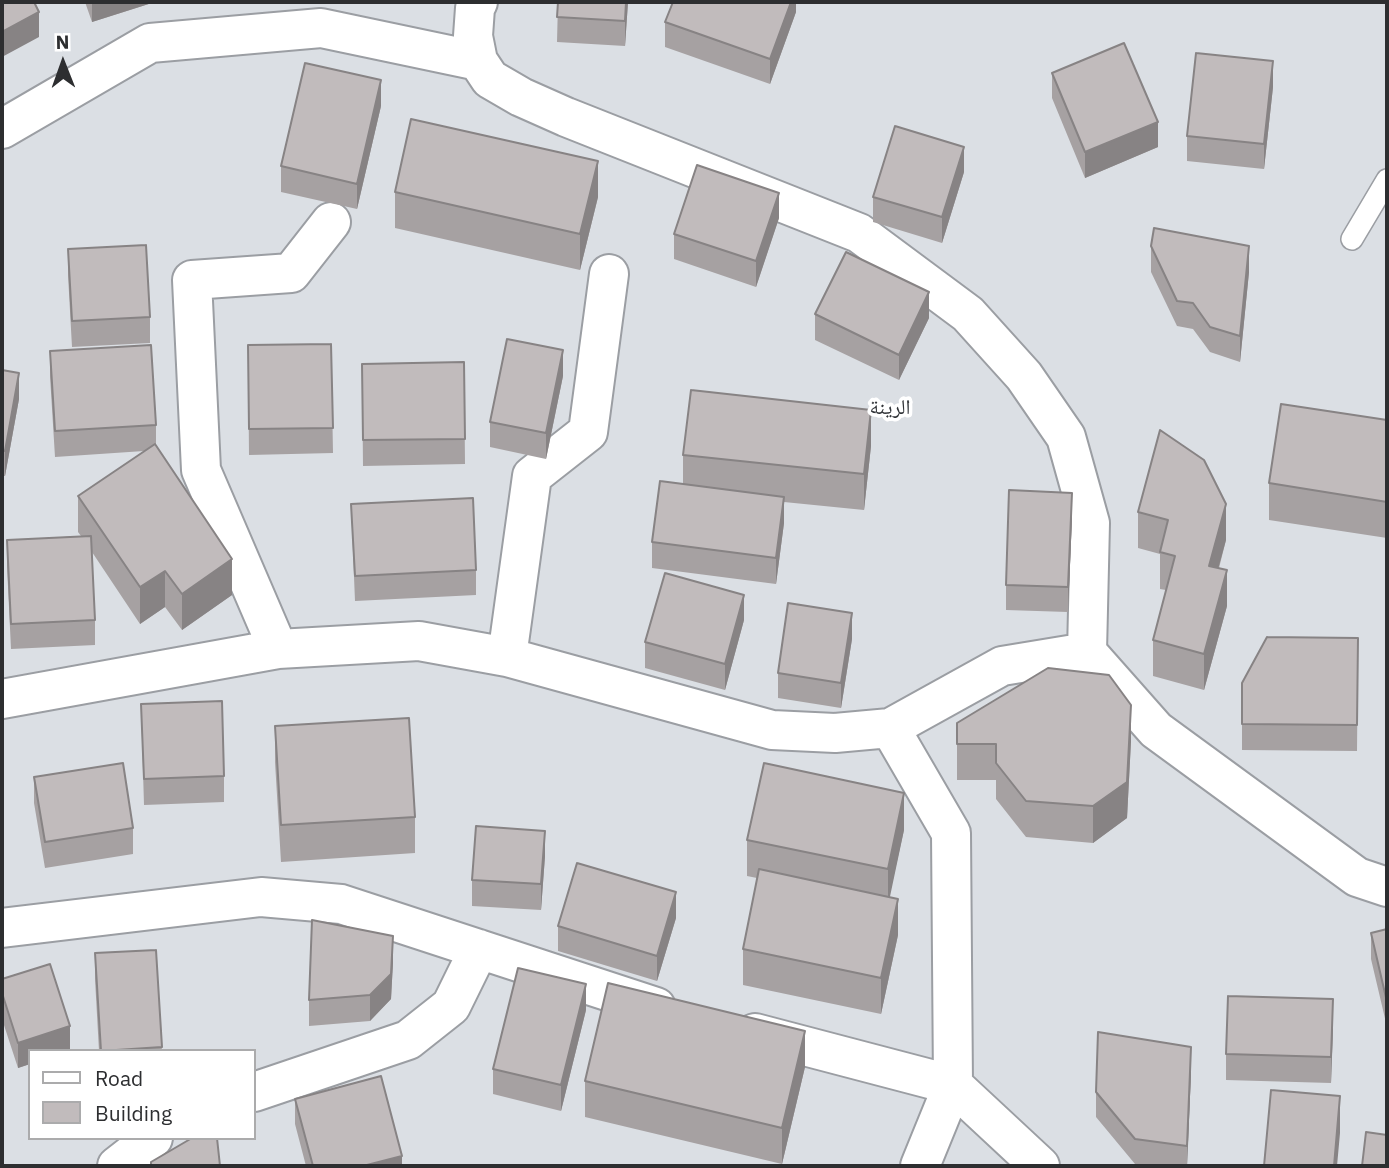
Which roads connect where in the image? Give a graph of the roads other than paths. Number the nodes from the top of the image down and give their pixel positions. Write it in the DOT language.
graph roads {
  1 [pos="478,2"];
  2 [pos="478,61"];
  3 [pos="2,129"];
  4 [pos="1387,180"];
  5 [pos="331,222"];
  6 [pos="1352,239"];
  7 [pos="609,274"];
  8 [pos="278,649"];
  9 [pos="1087,652"];
  10 [pos="507,657"];
  11 [pos="2,699"];
  12 [pos="890,728"];
  13 [pos="1387,887"];
  14 [pos="2,928"];
  15 [pos="479,949"];
  16 [pos="953,1085"];
  17 [pos="256,1091"];
  18 [pos="150,1140"];
  19 [pos="117,1166"];
  20 [pos="920,1166"];
  21 [pos="1040,1166"];
  1 -- 2 [label="street"];
  2 -- 3 [label="street"];
  2 -- 9 [label="street"];
  4 -- 6 [label="lane"];
  5 -- 8 [label="street"];
  7 -- 10 [label="street"];
  8 -- 10 [label="street"];
  8 -- 11 [label="street"];
  9 -- 12 [label="street"];
  9 -- 13 [label="street"];
  10 -- 12 [label="street"];
  12 -- 16 [label="street"];
  14 -- 15 [label="street"];
  15 -- 16 [label="street"];
  15 -- 17 [label="street"];
  16 -- 20 [label="street"];
  16 -- 21 [label="street"];
  18 -- 19 [label="street"];
}
